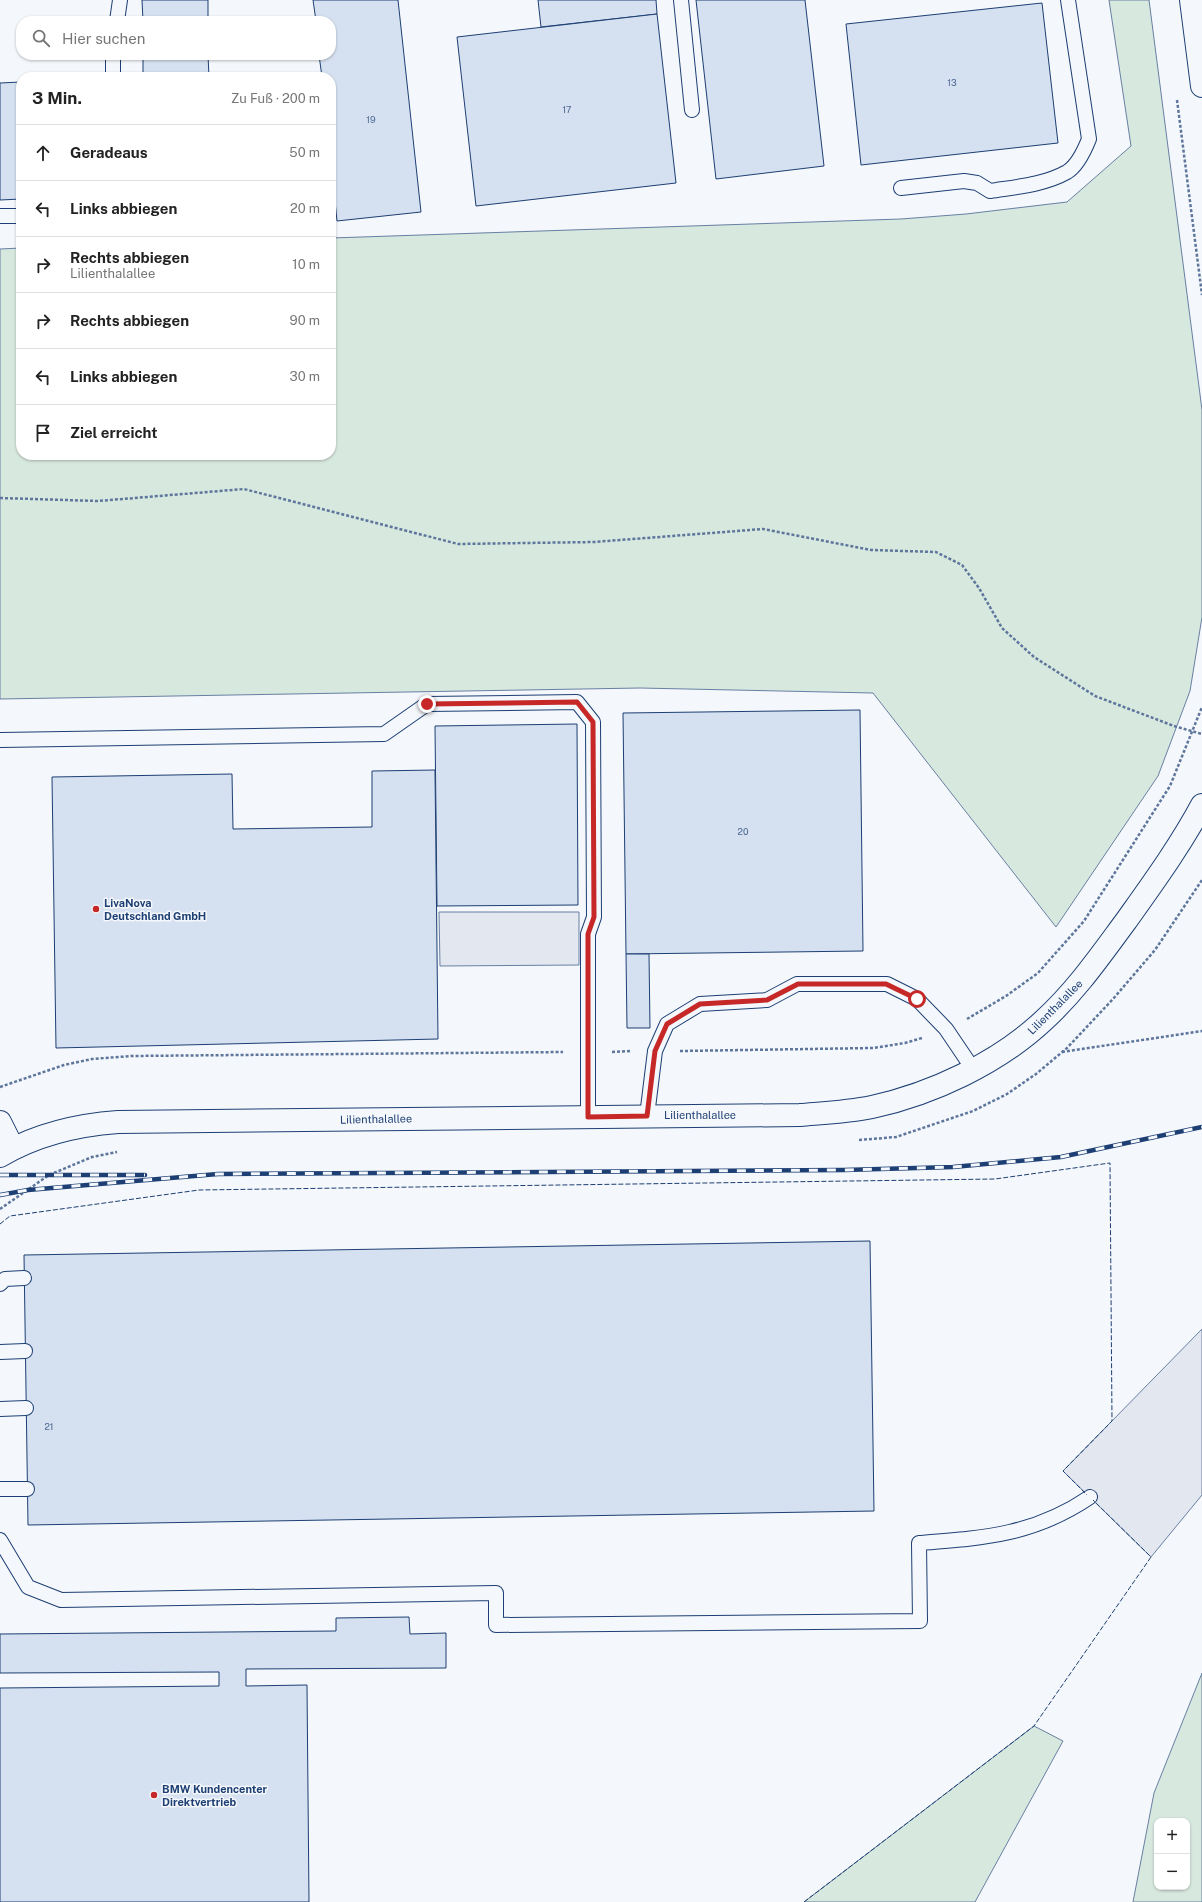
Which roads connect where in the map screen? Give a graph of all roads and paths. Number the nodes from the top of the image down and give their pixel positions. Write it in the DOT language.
graph roads {
  1 [pos="120,0"];
  2 [pos="681,0"];
  3 [pos="1068,0"];
  4 [pos="1191,0"];
  5 [pos="118,16"];
  6 [pos="112,60"];
  7 [pos="113,72"];
  8 [pos="1202,86"];
  9 [pos="1176,92"];
  10 [pos="692,110"];
  11 [pos="901,188"];
  12 [pos="0,216"];
  13 [pos="16,216"];
  14 [pos="1202,295"];
  15 [pos="0,498"];
  16 [pos="1202,734"];
  17 [pos="0,740"];
  18 [pos="1202,805"];
  19 [pos="1202,1031"];
  20 [pos="1062,1052"];
  21 [pos="973,1069"];
  22 [pos="647,1116"];
  23 [pos="588,1117"];
  24 [pos="0,1122"];
  25 [pos="7,1152"];
  26 [pos="24,1278"];
  27 [pos="0,1284"];
  28 [pos="25,1351"];
  29 [pos="0,1352"];
  30 [pos="26,1408"];
  31 [pos="0,1409"];
  32 [pos="0,1489"];
  33 [pos="27,1489"];
  34 [pos="1090,1497"];
  35 [pos="0,1540"];
  1 -- 5 [label="lane"];
  2 -- 10 [label="lane"];
  3 -- 11 [label="lane"];
  4 -- 8 [label="street"];
  6 -- 7 [label="lane"];
  9 -- 14 [label="path"];
  12 -- 13 [label="lane"];
  15 -- 16 [label="path"];
  17 -- 23 [label="lane"];
  18 -- 21 [label="street, Lilienthalallee"];
  19 -- 20 [label="path"];
  21 -- 22 [label="street, Lilienthalallee"];
  21 -- 22 [label="lane"];
  22 -- 23 [label="street, Lilienthalallee"];
  23 -- 25 [label="street, Lilienthalallee"];
  24 -- 25 [label="street"];
  26 -- 27 [label="lane"];
  28 -- 29 [label="lane"];
  30 -- 31 [label="lane"];
  32 -- 33 [label="lane"];
  34 -- 35 [label="lane"];
}
